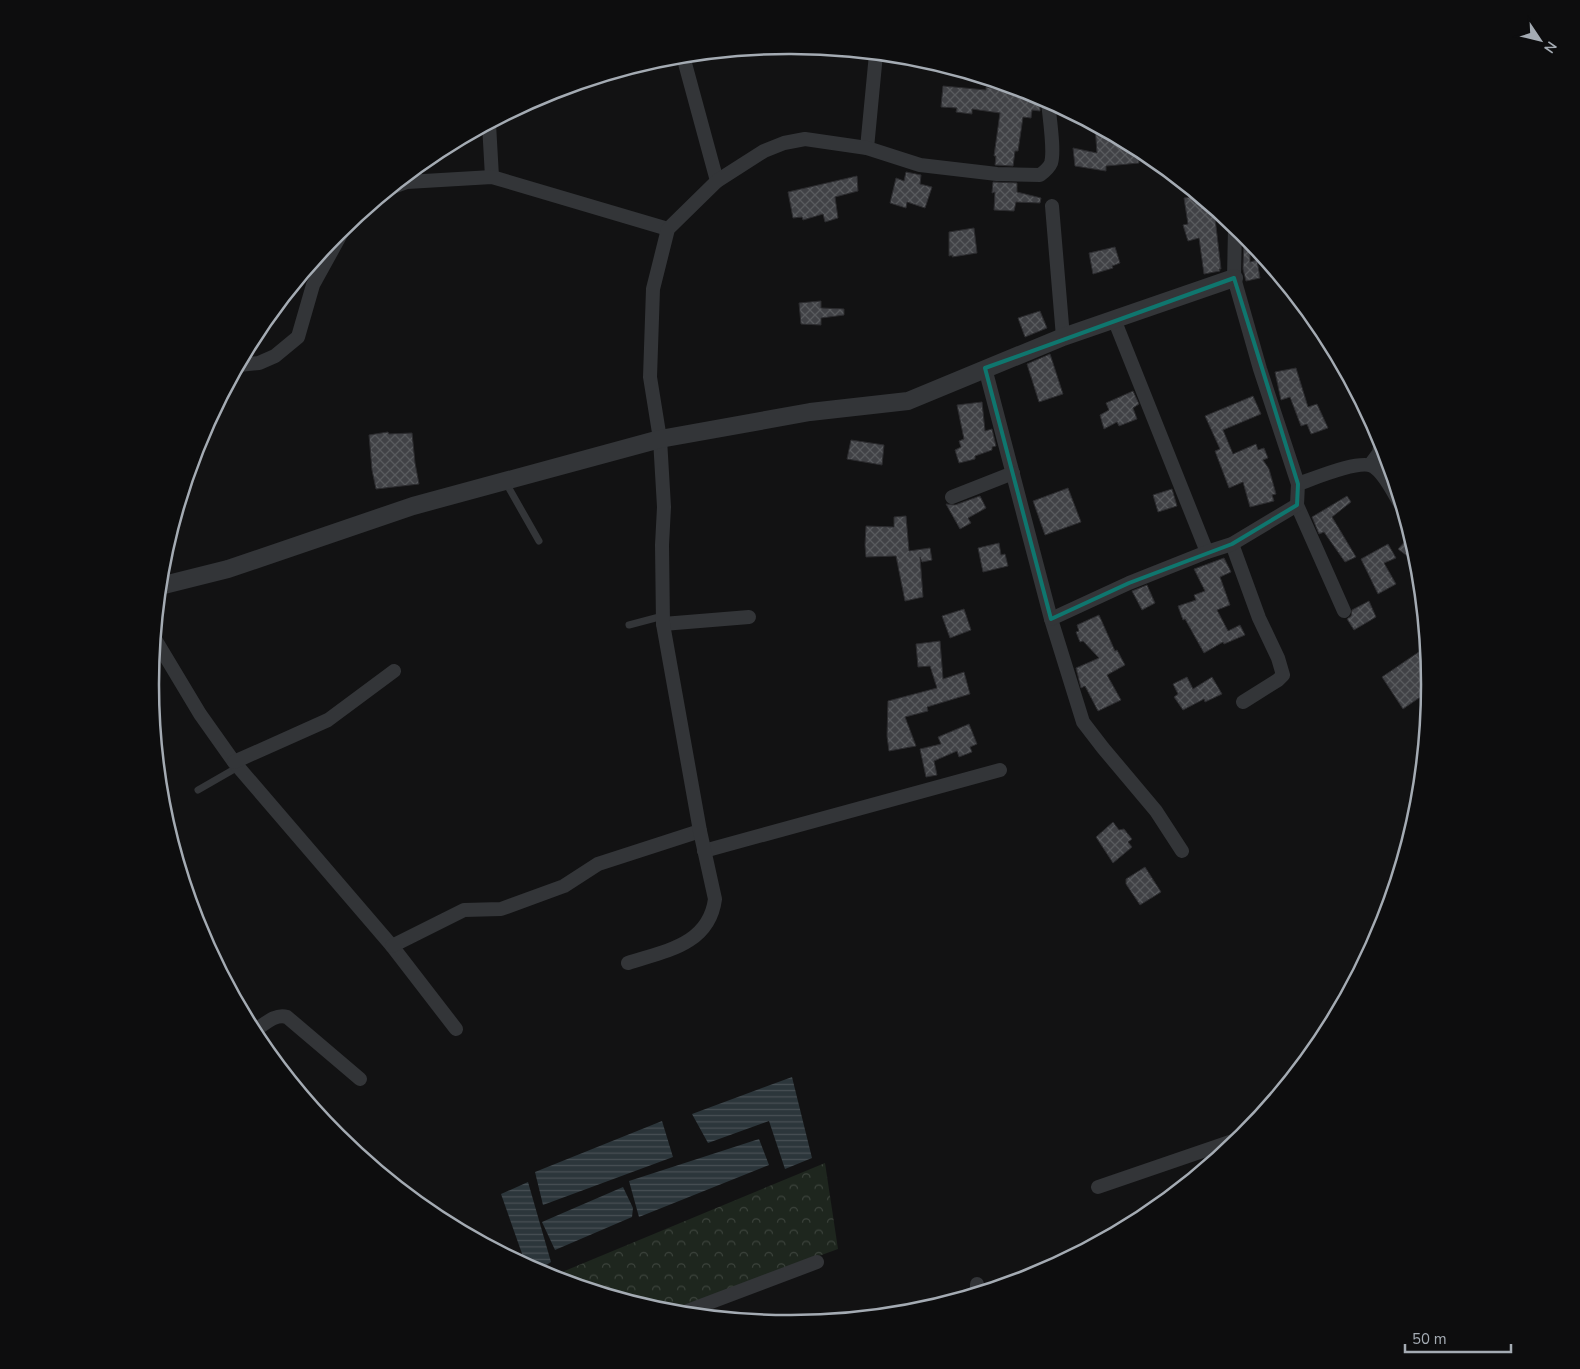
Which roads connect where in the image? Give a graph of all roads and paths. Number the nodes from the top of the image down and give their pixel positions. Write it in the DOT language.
graph roads {
  1 [pos="875,60"];
  2 [pos="685,63"];
  3 [pos="1049,110"];
  4 [pos="489,130"];
  5 [pos="867,148"];
  6 [pos="492,177"];
  7 [pos="717,181"];
  8 [pos="409,182"];
  9 [pos="1052,206"];
  10 [pos="668,229"];
  11 [pos="1235,237"];
  12 [pos="331,253"];
  13 [pos="1234,278"];
  14 [pos="1114,318"];
  15 [pos="1063,337"];
  16 [pos="247,364"];
  17 [pos="985,368"];
  18 [pos="660,439"];
  19 [pos="1377,455"];
  20 [pos="1370,465"];
  21 [pos="1013,473"];
  22 [pos="506,481"];
  23 [pos="1298,484"];
  24 [pos="1388,484"];
  25 [pos="952,497"];
  26 [pos="1297,505"];
  27 [pos="539,541"];
  28 [pos="1232,544"];
  29 [pos="1208,552"];
  30 [pos="168,584"];
  31 [pos="1344,611"];
  32 [pos="749,617"];
  33 [pos="1051,619"];
  34 [pos="663,620"];
  35 [pos="629,625"];
  36 [pos="161,649"];
  37 [pos="394,671"];
  38 [pos="1242,702"];
  39 [pos="236,764"];
  40 [pos="1000,770"];
  41 [pos="198,790"];
  42 [pos="700,831"];
  43 [pos="704,851"];
  44 [pos="1182,851"];
  45 [pos="392,946"];
  46 [pos="628,963"];
  47 [pos="261,1027"];
  48 [pos="456,1029"];
  49 [pos="360,1079"];
  50 [pos="1221,1145"];
  51 [pos="1098,1187"];
  52 [pos="817,1262"];
  53 [pos="696,1308"];
  1 -- 5 [label="street"];
  2 -- 7 [label="street"];
  3 -- 5 [label="street"];
  4 -- 6 [label="street"];
  5 -- 7 [label="street"];
  6 -- 8 [label="street"];
  6 -- 10 [label="street"];
  7 -- 10 [label="street"];
  9 -- 15 [label="street"];
  10 -- 18 [label="street"];
  11 -- 13 [label="street"];
  12 -- 16 [label="street"];
  13 -- 14 [label="street"];
  13 -- 23 [label="street"];
  14 -- 15 [label="street"];
  14 -- 29 [label="street"];
  15 -- 17 [label="street"];
  17 -- 18 [label="street"];
  17 -- 21 [label="street"];
  18 -- 22 [label="street"];
  18 -- 34 [label="street"];
  19 -- 20 [label="street"];
  20 -- 23 [label="street"];
  20 -- 24 [label="street"];
  21 -- 25 [label="street"];
  21 -- 33 [label="street"];
  22 -- 27 [label="lane"];
  22 -- 30 [label="street"];
  23 -- 26 [label="street"];
  26 -- 28 [label="street"];
  26 -- 31 [label="street"];
  28 -- 29 [label="street"];
  28 -- 38 [label="street"];
  29 -- 33 [label="street"];
  32 -- 34 [label="street"];
  33 -- 44 [label="street"];
  34 -- 35 [label="lane"];
  34 -- 42 [label="street"];
  36 -- 39 [label="street"];
  37 -- 39 [label="street"];
  39 -- 41 [label="lane"];
  39 -- 45 [label="street"];
  40 -- 43 [label="street"];
  42 -- 43 [label="street"];
  42 -- 45 [label="street"];
  43 -- 46 [label="street"];
  45 -- 48 [label="street"];
  47 -- 49 [label="street"];
  50 -- 51 [label="street"];
  52 -- 53 [label="street"];
}
